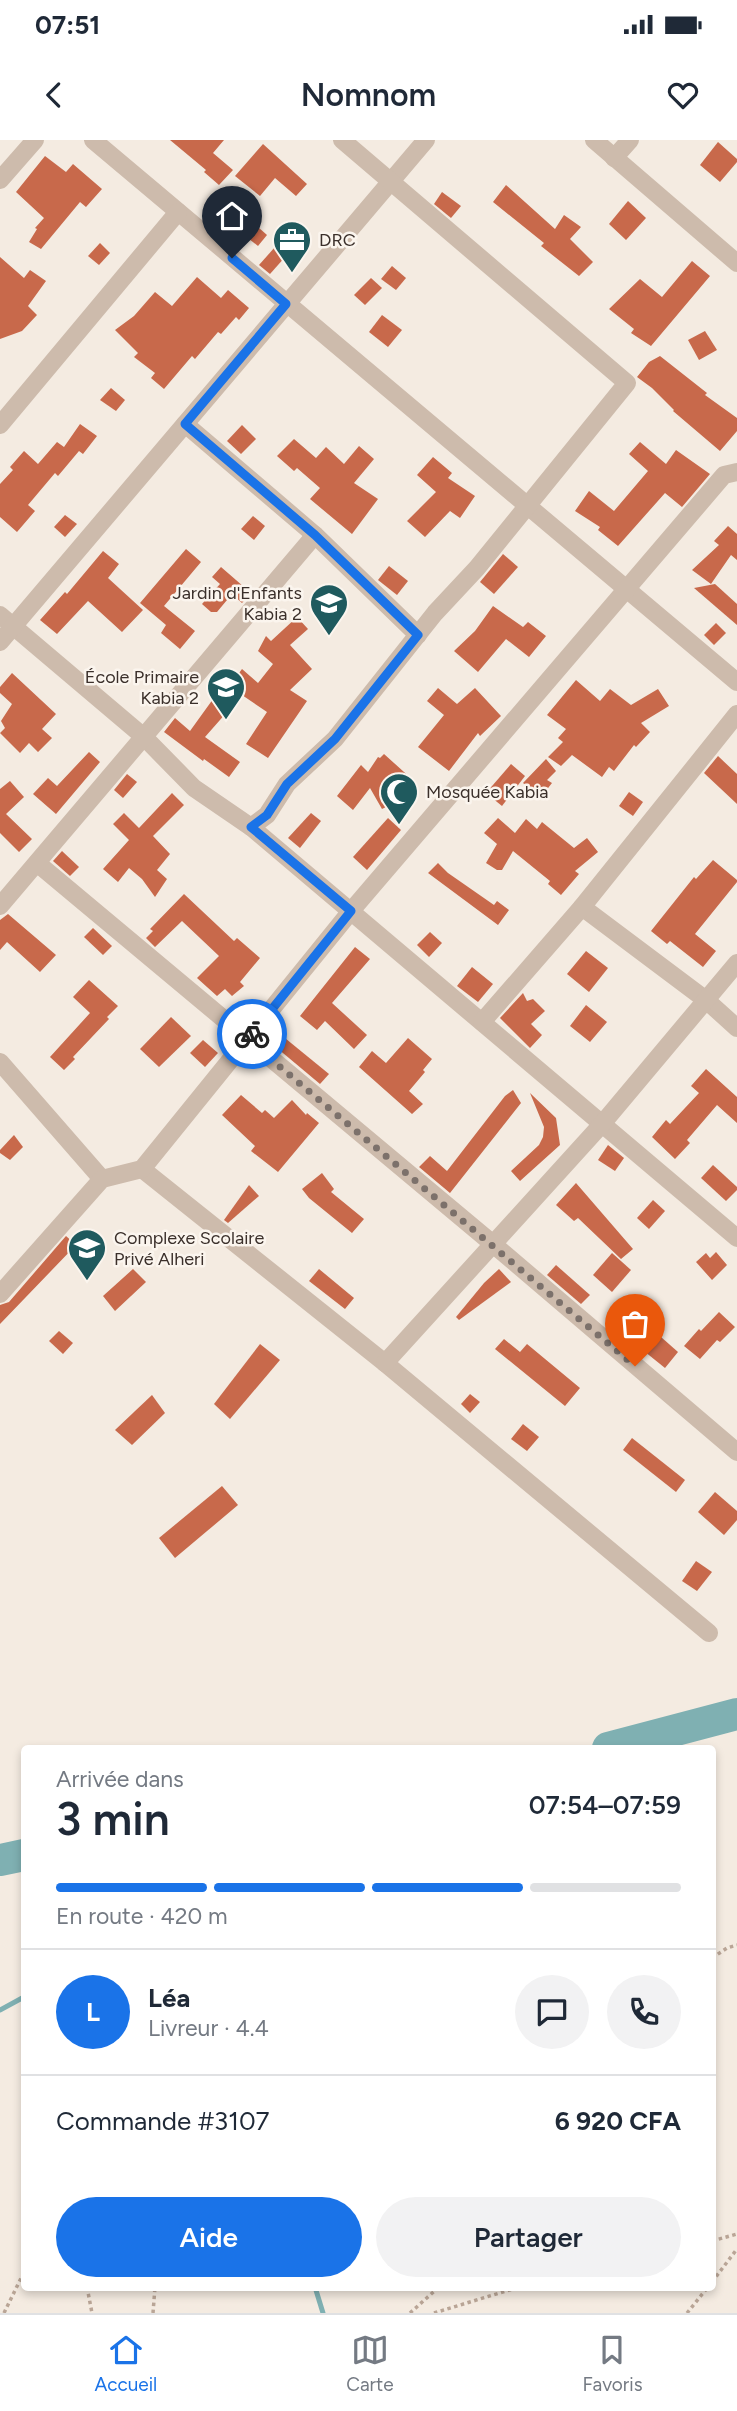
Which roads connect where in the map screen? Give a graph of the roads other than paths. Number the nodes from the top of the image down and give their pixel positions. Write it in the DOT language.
graph roads {
  1 [pos="35,140"];
  2 [pos="93,140"];
  3 [pos="342,140"];
  4 [pos="426,140"];
  5 [pos="593,140"];
  6 [pos="629,140"];
  7 [pos="614,158"];
  8 [pos="0,180"];
  9 [pos="391,181"];
  10 [pos="177,212"];
  11 [pos="737,263"];
  12 [pos="286,304"];
  13 [pos="185,424"];
  14 [pos="0,425"];
  15 [pos="737,472"];
  16 [pos="527,505"];
  17 [pos="315,535"];
  18 [pos="627,589"];
  19 [pos="7,620"];
  20 [pos="418,635"];
  21 [pos="0,642"];
  22 [pos="737,682"];
  23 [pos="737,715"];
  24 [pos="144,737"];
  25 [pos="251,827"];
  26 [pos="37,863"];
  27 [pos="0,906"];
  28 [pos="582,906"];
  29 [pos="351,911"];
  30 [pos="737,963"];
  31 [pos="706,1000"];
  32 [pos="482,1023"];
  33 [pos="737,1028"];
  34 [pos="247,1039"];
  35 [pos="0,1062"];
  36 [pos="602,1124"];
  37 [pos="142,1169"];
  38 [pos="102,1179"];
  39 [pos="737,1238"];
  40 [pos="493,1244"];
  41 [pos="0,1294"];
  42 [pos="385,1363"];
  43 [pos="737,1452"];
  44 [pos="709,1633"];
  1 -- 8 [label="street"];
  2 -- 10 [label="street"];
  3 -- 9 [label="street"];
  4 -- 9 [label="street"];
  5 -- 7 [label="street"];
  6 -- 7 [label="street"];
  7 -- 11 [label="street"];
  9 -- 12 [label="street"];
  9 -- 16 [label="street"];
  10 -- 12 [label="street"];
  10 -- 14 [label="street"];
  12 -- 13 [label="street"];
  12 -- 16 [label="street"];
  13 -- 17 [label="street"];
  13 -- 19 [label="street"];
  15 -- 18 [label="street"];
  16 -- 18 [label="street"];
  16 -- 20 [label="street"];
  17 -- 20 [label="street"];
  17 -- 24 [label="street"];
  18 -- 22 [label="street"];
  18 -- 29 [label="street"];
  19 -- 21 [label="street"];
  19 -- 24 [label="street"];
  20 -- 25 [label="street"];
  23 -- 28 [label="street"];
  24 -- 25 [label="street"];
  24 -- 26 [label="street"];
  25 -- 29 [label="street"];
  26 -- 27 [label="street"];
  26 -- 34 [label="street"];
  28 -- 31 [label="street"];
  28 -- 32 [label="street"];
  29 -- 32 [label="street"];
  29 -- 34 [label="street"];
  30 -- 31 [label="street"];
  31 -- 33 [label="street"];
  31 -- 36 [label="street"];
  32 -- 36 [label="street"];
  34 -- 37 [label="street"];
  34 -- 40 [label="street"];
  35 -- 38 [label="street"];
  36 -- 39 [label="street"];
  36 -- 40 [label="street"];
  37 -- 38 [label="street"];
  37 -- 42 [label="street"];
  38 -- 41 [label="street"];
  40 -- 42 [label="street"];
  40 -- 43 [label="street"];
  42 -- 44 [label="street"];
}
